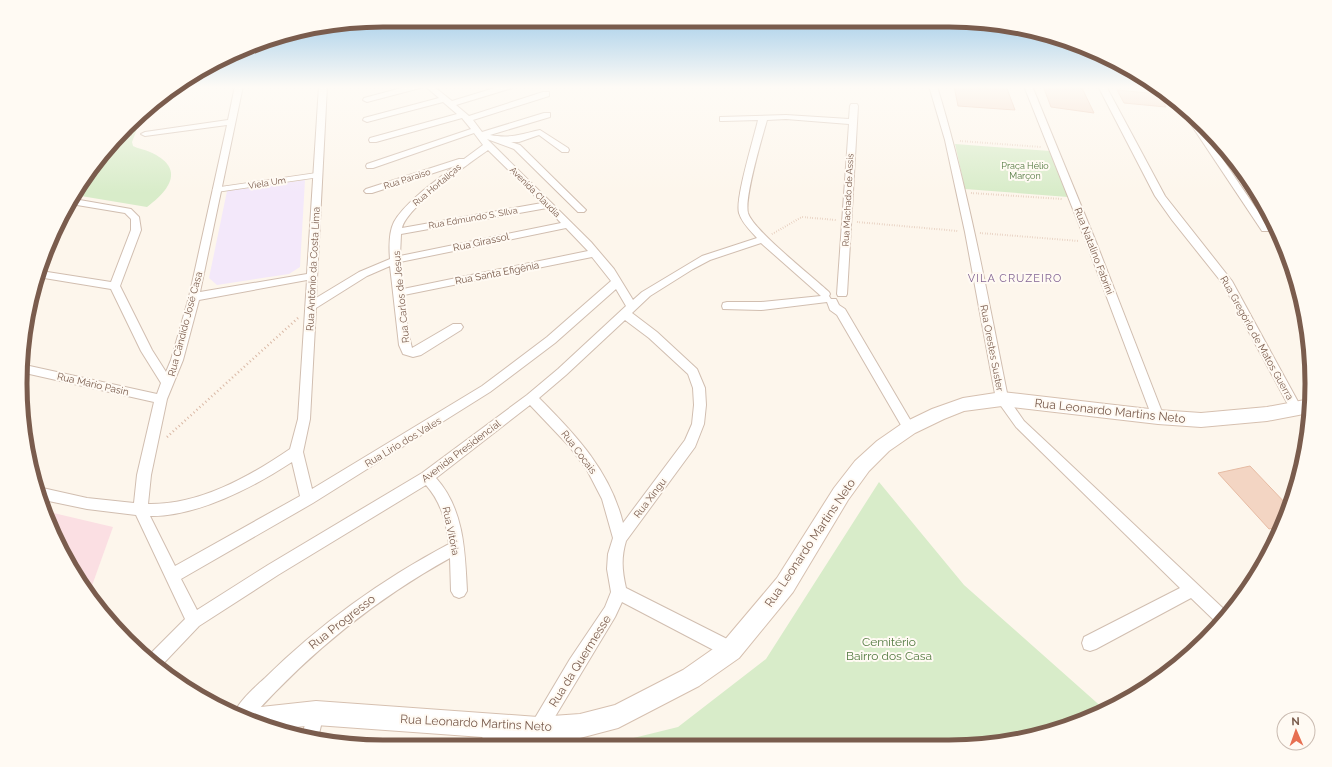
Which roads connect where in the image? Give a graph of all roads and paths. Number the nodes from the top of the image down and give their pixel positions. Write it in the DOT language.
graph roads {
  1 [pos="231,122"];
  2 [pos="321,122"];
  3 [pos="446,122"];
  4 [pos="469,122"];
  5 [pos="521,122"];
  6 [pos="762,122"];
  7 [pos="852,122"];
  8 [pos="944,122"];
  9 [pos="1042,122"];
  10 [pos="1121,122"];
  11 [pos="1197,127"];
  12 [pos="478,133"];
  13 [pos="145,134"];
  14 [pos="498,139"];
  15 [pos="373,140"];
  16 [pos="949,140"];
  17 [pos="488,146"];
  18 [pos="1053,148"];
  19 [pos="565,150"];
  20 [pos="469,159"];
  21 [pos="370,166"];
  22 [pos="318,175"];
  23 [pos="215,190"];
  24 [pos="369,192"];
  25 [pos="961,192"];
  26 [pos="1074,200"];
  27 [pos="77,202"];
  28 [pos="549,205"];
  29 [pos="581,210"];
  30 [pos="846,221"];
  31 [pos="567,225"];
  32 [pos="1265,229"];
  33 [pos="396,232"];
  34 [pos="970,232"];
  35 [pos="763,239"];
  36 [pos="1091,242"];
  37 [pos="595,253"];
  38 [pos="395,260"];
  39 [pos="44,275"];
  40 [pos="312,276"];
  41 [pos="617,282"];
  42 [pos="115,286"];
  43 [pos="398,293"];
  44 [pos="194,297"];
  45 [pos="835,300"];
  46 [pos="311,306"];
  47 [pos="727,306"];
  48 [pos="628,310"];
  49 [pos="457,327"];
  50 [pos="28,369"];
  51 [pos="168,384"];
  52 [pos="531,398"];
  53 [pos="1002,399"];
  54 [pos="161,400"];
  55 [pos="1303,408"];
  56 [pos="1158,418"];
  57 [pos="909,428"];
  58 [pos="296,452"];
  59 [pos="148,453"];
  60 [pos="427,477"];
  61 [pos="45,495"];
  62 [pos="308,499"];
  63 [pos="140,509"];
  64 [pos="620,538"];
  65 [pos="457,547"];
  66 [pos="172,576"];
  67 [pos="1192,590"];
  68 [pos="459,591"];
  69 [pos="619,592"];
  70 [pos="1220,616"];
  71 [pos="194,621"];
  72 [pos="1090,643"];
  73 [pos="730,650"];
  74 [pos="157,659"];
  75 [pos="245,712"];
  76 [pos="316,712"];
  77 [pos="263,719"];
  78 [pos="538,729"];
  79 [pos="311,732"];
  80 [pos="491,736"];
  1 -- 13 [label="street"];
  1 -- 23 [label="street, Rua Cândido José Casa"];
  2 -- 22 [label="street, Rua Antônio da Costa Lima"];
  3 -- 15 [label="street"];
  4 -- 12 [label="street, Avenida Claudia"];
  5 -- 12 [label="street"];
  6 -- 35 [label="street"];
  7 -- 30 [label="street, Rua Machado de Assis"];
  8 -- 16 [label="street, Rua Orestes Suster"];
  9 -- 18 [label="street, Rua Natalino Fabrini"];
  10 -- 55 [label="street, Rua Gregório de Matos Guerra"];
  11 -- 32 [label="street"];
  12 -- 14 [label="street"];
  12 -- 17 [label="street, Avenida Claudia"];
  12 -- 21 [label="street"];
  14 -- 19 [label="street"];
  14 -- 29 [label="street"];
  16 -- 18 [label="path"];
  16 -- 25 [label="street, Rua Orestes Suster"];
  17 -- 20 [label="street, Rua Hortaliças"];
  17 -- 28 [label="street, Avenida Claudia"];
  18 -- 26 [label="street, Rua Natalino Fabrini"];
  20 -- 24 [label="street, Rua Paraiso"];
  20 -- 33 [label="street, Rua Hortaliças"];
  22 -- 23 [label="lane, Viela Um"];
  22 -- 40 [label="street, Rua Antônio da Costa Lima"];
  23 -- 44 [label="street, Rua Cândido José Casa"];
  25 -- 26 [label="path"];
  25 -- 34 [label="street, Rua Orestes Suster"];
  26 -- 36 [label="street, Rua Natalino Fabrini"];
  27 -- 42 [label="street"];
  28 -- 31 [label="street, Avenida Claudia"];
  28 -- 33 [label="street, Rua Edmundo S. SIlva"];
  30 -- 34 [label="path"];
  30 -- 35 [label="path"];
  30 -- 45 [label="street, Rua Machado de Assis"];
  31 -- 37 [label="street, Avenida Claudia"];
  31 -- 38 [label="street, Rua Girassol"];
  33 -- 38 [label="street, Rua Carlos de Jesus"];
  34 -- 36 [label="path"];
  34 -- 53 [label="street, Rua Orestes Suster"];
  35 -- 45 [label="street"];
  35 -- 48 [label="street, Avenida Presidencial"];
  36 -- 56 [label="street, Rua Natalino Fabrini"];
  37 -- 41 [label="street, Avenida Claudia"];
  37 -- 43 [label="street, Rua Santa Efigênia"];
  38 -- 43 [label="street, Rua Carlos de Jesus"];
  38 -- 46 [label="street, Rua Girassol"];
  39 -- 42 [label="street"];
  40 -- 44 [label="street"];
  40 -- 46 [label="street, Rua Antônio da Costa Lima"];
  41 -- 48 [label="street, Avenida Claudia"];
  41 -- 62 [label="street, Rua Lirio dos Vales"];
  42 -- 51 [label="street"];
  43 -- 49 [label="street, Rua Carlos de Jesus"];
  44 -- 51 [label="street, Rua Cândido José Casa"];
  45 -- 47 [label="street"];
  45 -- 57 [label="street"];
  46 -- 58 [label="street, Rua Antônio da Costa Lima"];
  46 -- 59 [label="path"];
  48 -- 52 [label="street, Avenida Presidencial"];
  48 -- 64 [label="street, Rua Xingu"];
  50 -- 54 [label="street, Rua Mário Pasin"];
  51 -- 54 [label="street, Rua Cândido José Casa"];
  52 -- 60 [label="street, Avenida Presidencial"];
  52 -- 64 [label="street, Rua Cocais"];
  53 -- 56 [label="street, Rua Leonardo Martins Neto"];
  53 -- 57 [label="street, Rua Leonardo Martins Neto"];
  53 -- 67 [label="street, Rua Orestes Suster"];
  54 -- 59 [label="street, Rua Cândido José Casa"];
  55 -- 56 [label="street, Rua Leonardo Martins Neto"];
  57 -- 73 [label="street, Rua Leonardo Martins Neto"];
  58 -- 62 [label="street"];
  58 -- 63 [label="street"];
  59 -- 63 [label="street, Rua Cândido José Casa"];
  60 -- 65 [label="street, Rua Vitória"];
  60 -- 71 [label="street, Avenida Presidencial"];
  61 -- 63 [label="street"];
  62 -- 66 [label="street, Rua Lirio dos Vales"];
  63 -- 66 [label="street"];
  64 -- 69 [label="street, Rua Xingu"];
  65 -- 68 [label="street, Rua Vitória"];
  65 -- 75 [label="street, Rua Progresso"];
  66 -- 71 [label="street"];
  67 -- 70 [label="street, Rua Orestes Suster"];
  67 -- 72 [label="street"];
  69 -- 73 [label="street"];
  69 -- 78 [label="street, Rua da Quermesse"];
  71 -- 74 [label="street, Avenida Presidencial"];
  73 -- 78 [label="street, Rua Leonardo Martins Neto"];
  76 -- 77 [label="street, Rua Leonardo Martins Neto"];
  76 -- 79 [label="street"];
  76 -- 80 [label="street, Rua Leonardo Martins Neto"];
  78 -- 80 [label="street, Rua Leonardo Martins Neto"];
}
